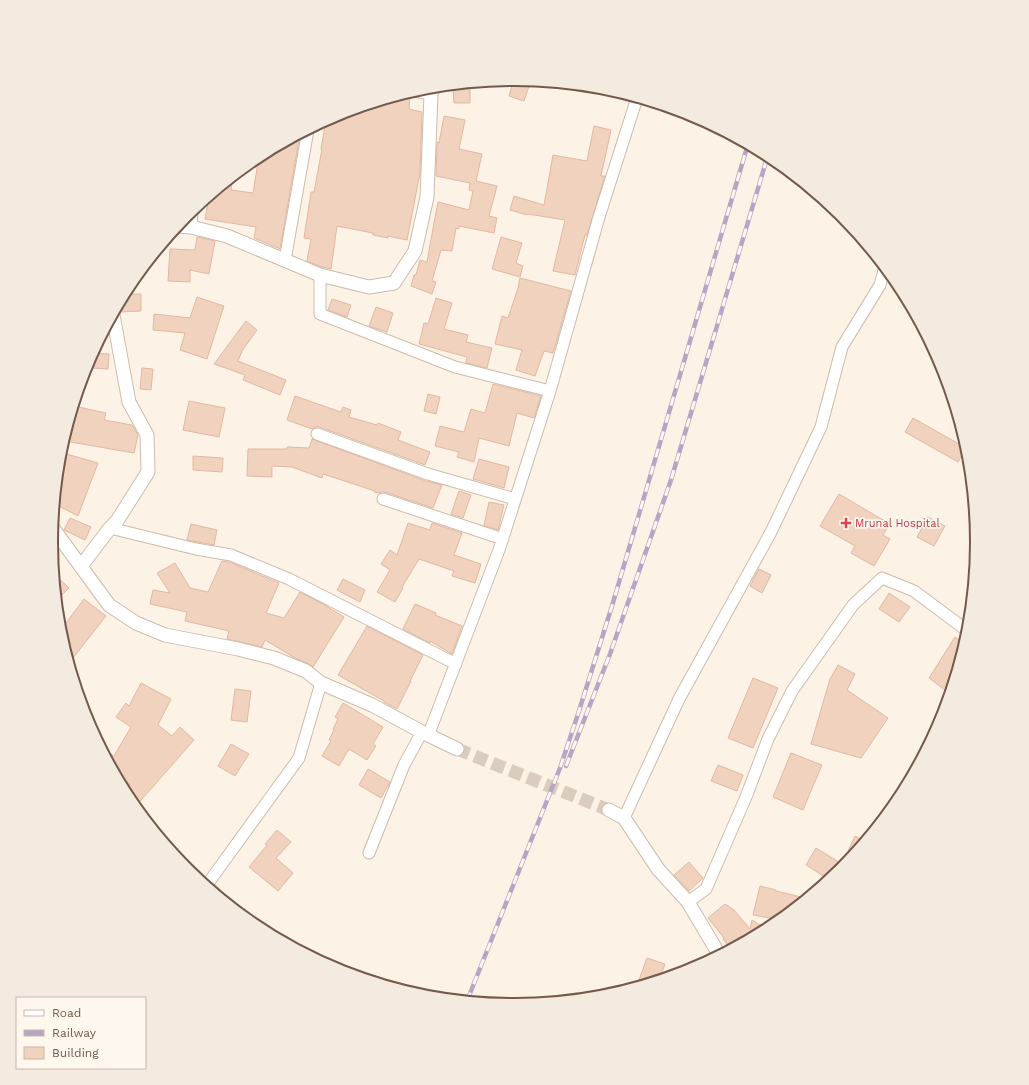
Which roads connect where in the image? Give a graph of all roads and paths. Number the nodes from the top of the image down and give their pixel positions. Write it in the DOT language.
graph roads {
  1 [pos="433,94"];
  2 [pos="635,103"];
  3 [pos="307,136"];
  4 [pos="186,226"];
  5 [pos="285,260"];
  6 [pos="883,274"];
  7 [pos="320,275"];
  8 [pos="114,323"];
  9 [pos="550,391"];
  10 [pos="317,434"];
  11 [pos="383,499"];
  12 [pos="515,500"];
  13 [pos="110,528"];
  14 [pos="58,536"];
  15 [pos="503,539"];
  16 [pos="81,566"];
  17 [pos="963,627"];
  18 [pos="456,664"];
  19 [pos="321,683"];
  20 [pos="425,734"];
  21 [pos="457,749"];
  22 [pos="609,810"];
  23 [pos="624,818"];
  24 [pos="369,853"];
  25 [pos="209,881"];
  26 [pos="688,902"];
  27 [pos="717,951"];
  1 -- 7 [label="street"];
  2 -- 9 [label="street"];
  3 -- 5 [label="street"];
  4 -- 5 [label="street"];
  5 -- 7 [label="street"];
  6 -- 23 [label="street"];
  7 -- 9 [label="street"];
  8 -- 13 [label="street"];
  9 -- 12 [label="street"];
  10 -- 12 [label="street"];
  11 -- 15 [label="street"];
  12 -- 15 [label="street"];
  13 -- 16 [label="street"];
  13 -- 18 [label="street"];
  14 -- 16 [label="street"];
  15 -- 18 [label="street"];
  16 -- 19 [label="street"];
  17 -- 26 [label="street"];
  18 -- 20 [label="street"];
  19 -- 20 [label="street"];
  19 -- 25 [label="street"];
  20 -- 21 [label="street"];
  20 -- 24 [label="street"];
  22 -- 23 [label="street"];
  23 -- 26 [label="street"];
  26 -- 27 [label="street"];
}
